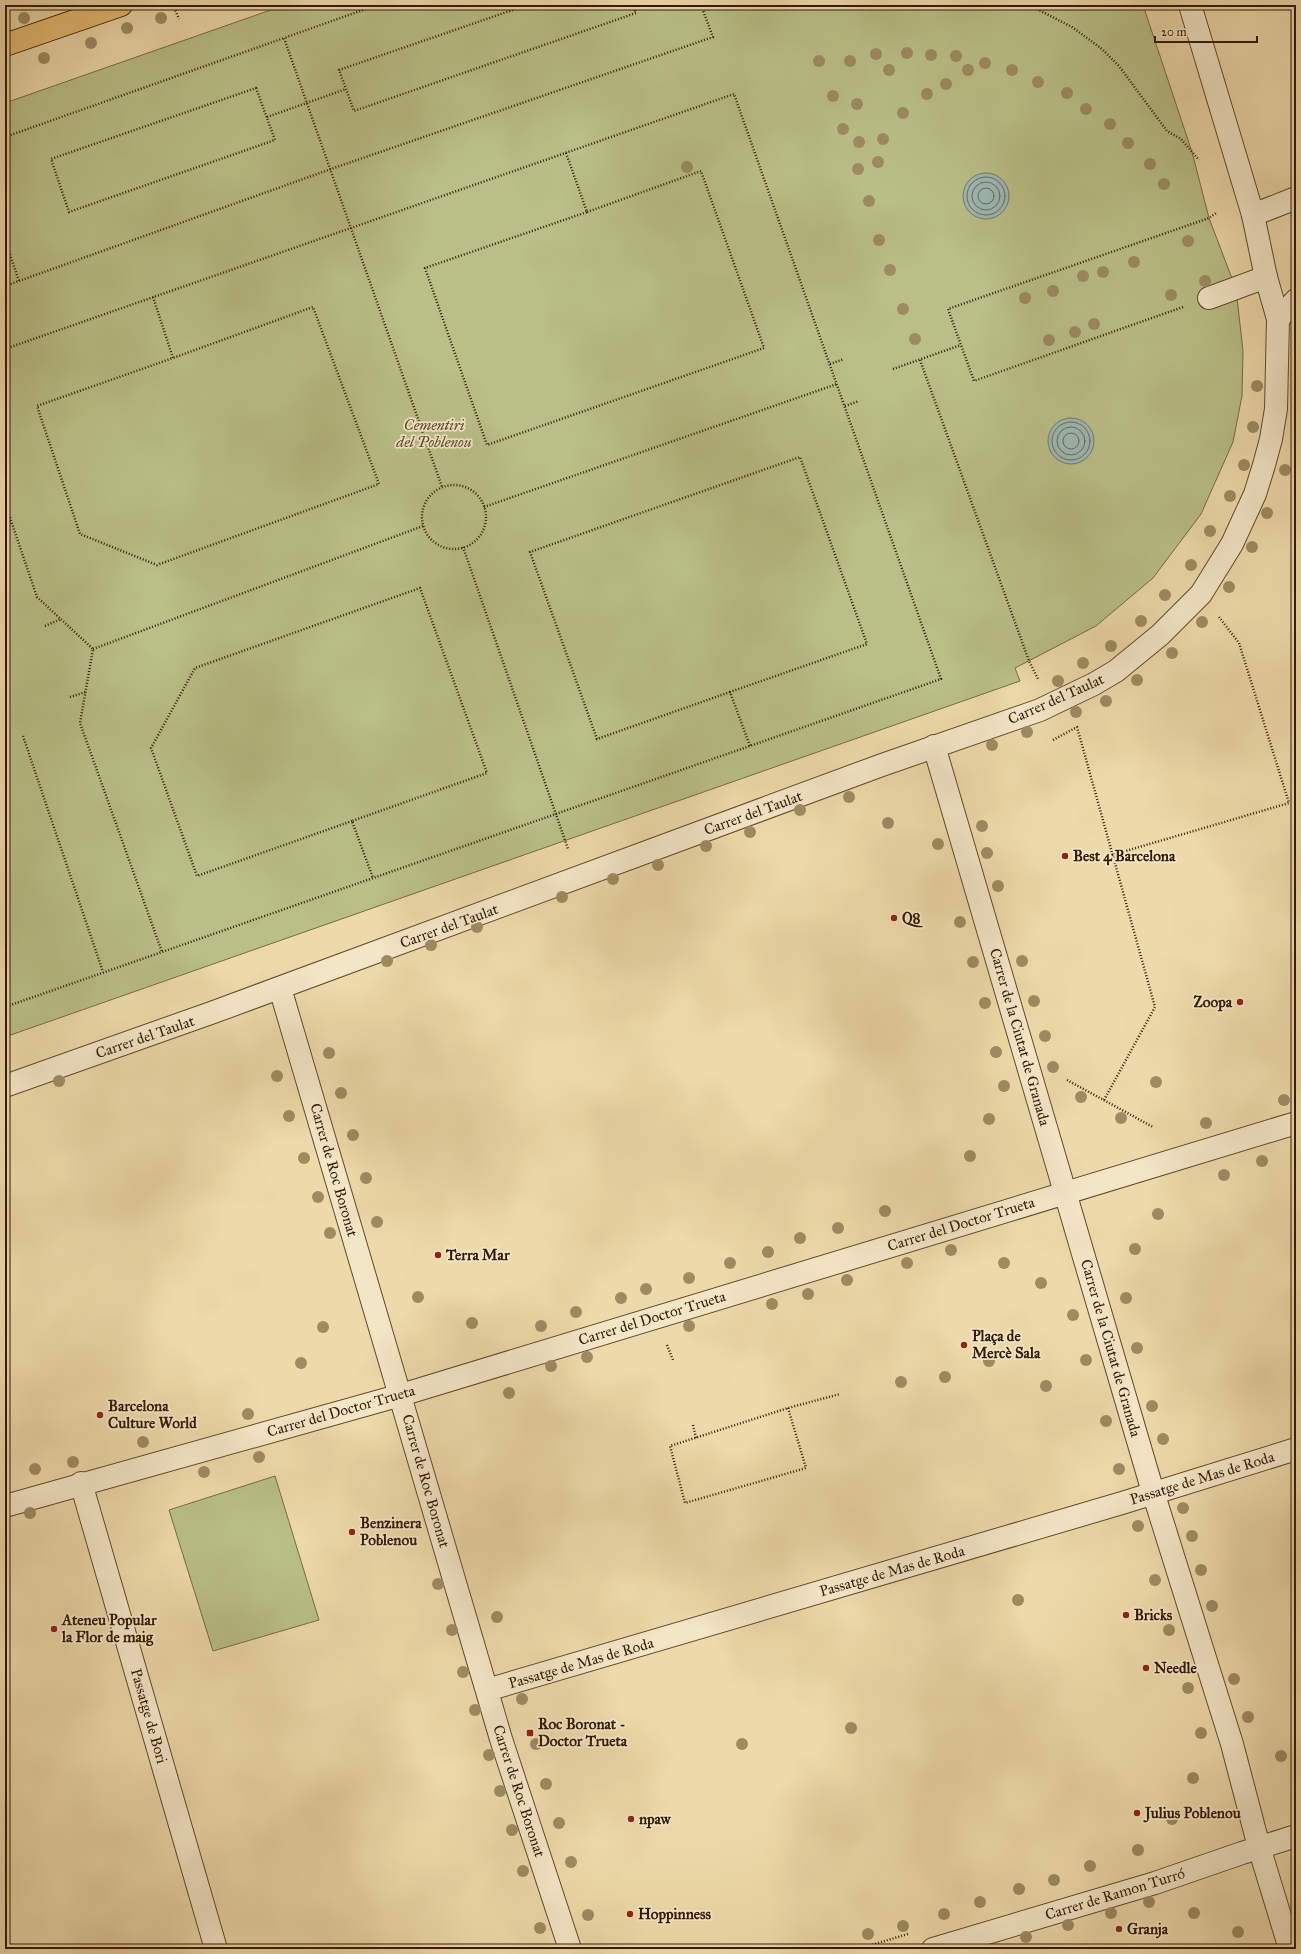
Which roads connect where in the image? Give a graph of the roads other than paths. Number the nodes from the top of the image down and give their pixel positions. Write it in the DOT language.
graph roads {
  1 [pos="121,5"];
  2 [pos="1190,5"];
  3 [pos="5,45"];
  4 [pos="1296,198"];
  5 [pos="1254,215"];
  6 [pos="1266,277"];
  7 [pos="1209,298"];
  8 [pos="1296,300"];
  9 [pos="1278,320"];
  10 [pos="934,746"];
  11 [pos="280,988"];
  12 [pos="5,1086"];
  13 [pos="1296,1123"];
  14 [pos="1065,1192"];
  15 [pos="401,1395"];
  16 [pos="1296,1449"];
  17 [pos="81,1484"];
  18 [pos="1153,1492"];
  19 [pos="5,1506"];
  20 [pos="487,1690"];
  21 [pos="1296,1836"];
  22 [pos="1259,1847"];
  23 [pos="216,1949"];
  24 [pos="570,1949"];
  25 [pos="933,1949"];
  26 [pos="1290,1949"];
  1 -- 3 [label="main road"];
  2 -- 5 [label="street, Carrer del Taulat"];
  4 -- 5 [label="street"];
  5 -- 6 [label="street, Carrer del Taulat"];
  6 -- 7 [label="street"];
  6 -- 9 [label="street, Carrer del Taulat"];
  8 -- 9 [label="street"];
  9 -- 10 [label="street, Carrer del Taulat"];
  10 -- 11 [label="street, Carrer del Taulat"];
  10 -- 14 [label="street, Carrer de la Ciutat de Granada"];
  11 -- 12 [label="street, Carrer del Taulat"];
  11 -- 15 [label="street, Carrer de Roc Boronat"];
  13 -- 14 [label="street, Carrer del Doctor Trueta"];
  14 -- 15 [label="street, Carrer del Doctor Trueta"];
  14 -- 18 [label="street, Carrer de la Ciutat de Granada"];
  15 -- 17 [label="street, Carrer del Doctor Trueta"];
  15 -- 20 [label="street, Carrer de Roc Boronat"];
  16 -- 18 [label="street, Passatge de Mas de Roda"];
  17 -- 19 [label="street, Carrer del Doctor Trueta"];
  17 -- 23 [label="street, Passatge de Bori"];
  18 -- 20 [label="street, Passatge de Mas de Roda"];
  18 -- 22 [label="street, Carrer de la Ciutat de Granada"];
  20 -- 24 [label="street, Carrer de Roc Boronat"];
  21 -- 22 [label="street, Carrer de Ramon Turró"];
  22 -- 25 [label="street, Carrer de Ramon Turró"];
  22 -- 26 [label="street, Carrer de la Ciutat de Granada"];
}
